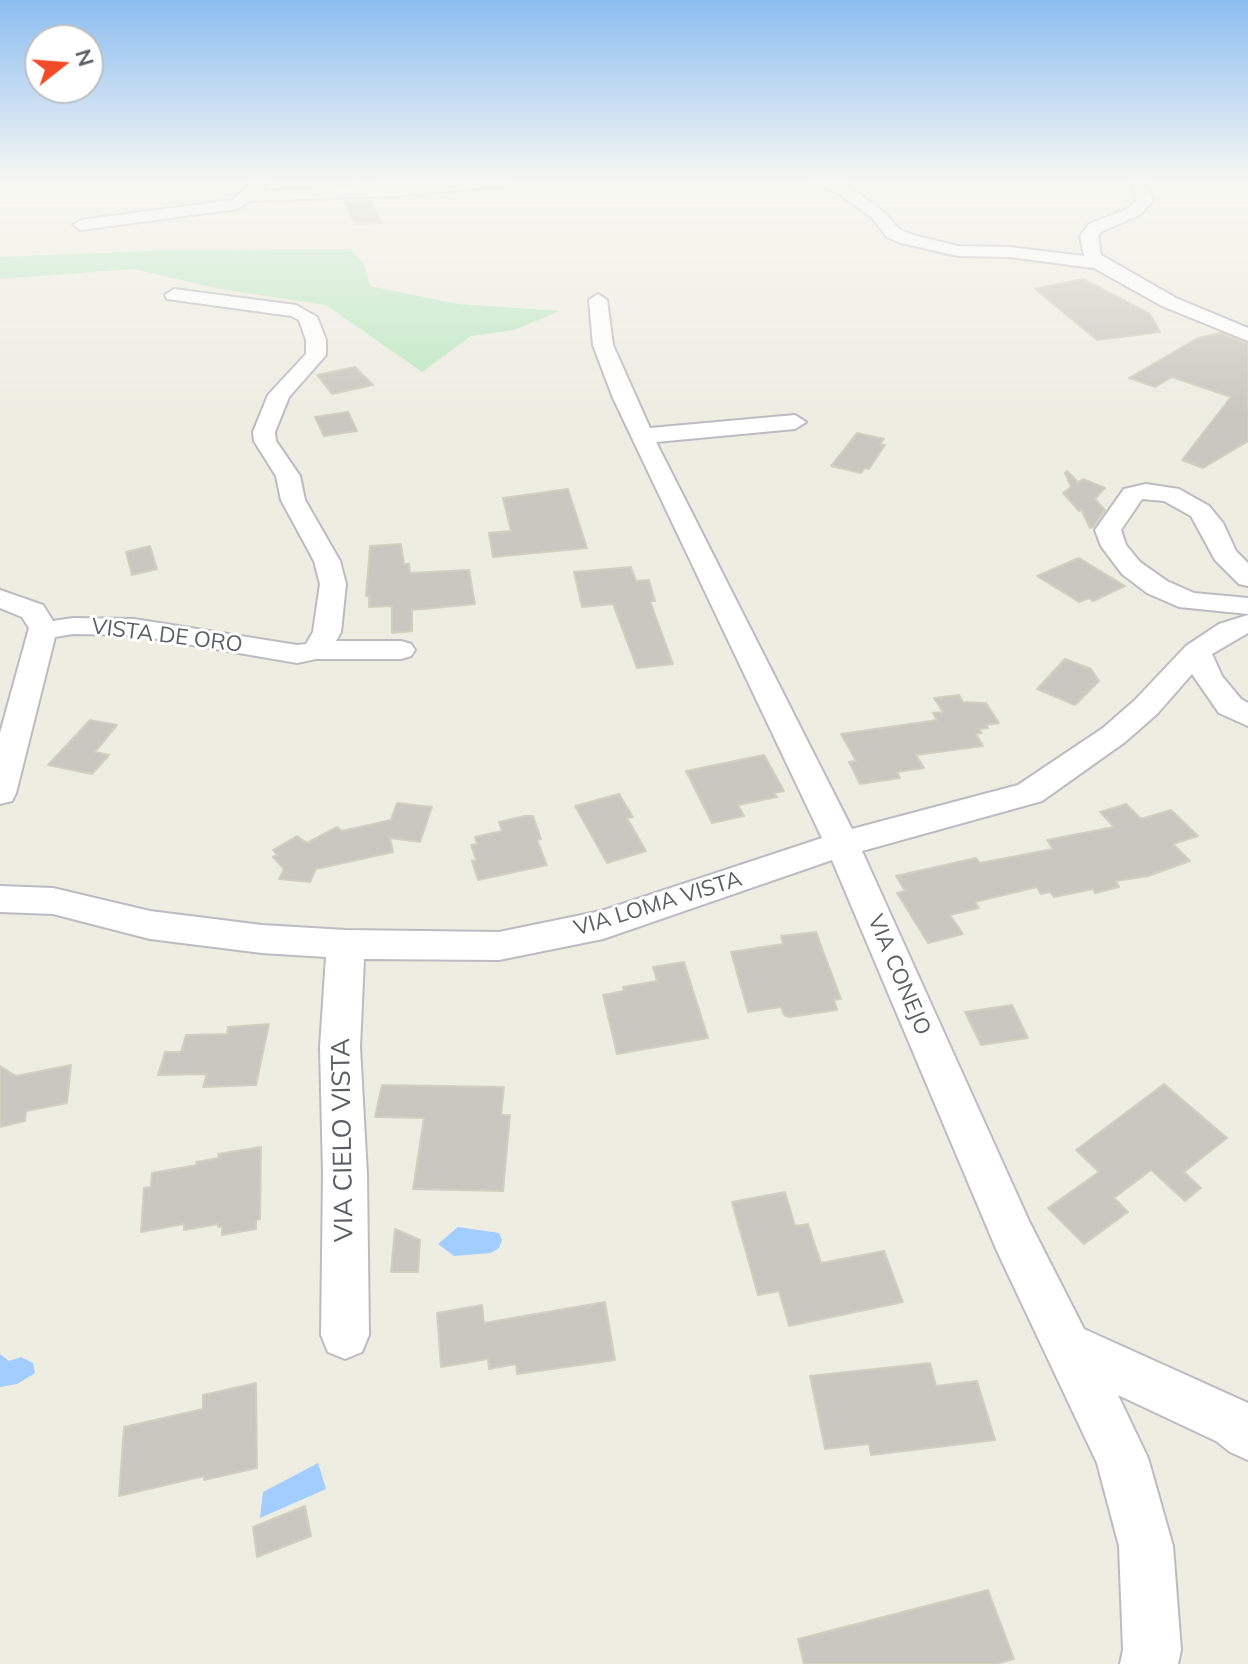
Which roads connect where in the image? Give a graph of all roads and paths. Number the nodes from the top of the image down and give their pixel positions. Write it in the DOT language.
graph roads {
  1 [pos="1063,259"];
  2 [pos="1095,259"];
  3 [pos="1098,263"];
  4 [pos="174,295"];
  5 [pos="598,300"];
  6 [pos="1248,335"];
  7 [pos="795,422"];
  8 [pos="642,436"];
  9 [pos="1248,578"];
  10 [pos="0,598"];
  11 [pos="1248,606"];
  12 [pos="1248,623"];
  13 [pos="42,631"];
  14 [pos="316,650"];
  15 [pos="401,650"];
  16 [pos="1196,652"];
  17 [pos="1248,716"];
  18 [pos="0,793"];
  19 [pos="842,844"];
  20 [pos="0,899"];
  21 [pos="346,944"];
  22 [pos="345,1335"];
  23 [pos="1067,1346"];
  24 [pos="1248,1434"];
  25 [pos="1149,1664"];
  1 -- 3 [label="street"];
  2 -- 3 [label="street"];
  3 -- 6 [label="street"];
  4 -- 14 [label="street"];
  5 -- 8 [label="street, VIA CONEJO"];
  7 -- 8 [label="street"];
  8 -- 19 [label="street, VIA CONEJO"];
  9 -- 11 [label="street"];
  10 -- 13 [label="street"];
  12 -- 16 [label="street, VIA LOMA VISTA"];
  13 -- 14 [label="street, VISTA DE ORO"];
  13 -- 18 [label="street"];
  14 -- 15 [label="street, VISTA DE ORO"];
  16 -- 17 [label="street"];
  16 -- 19 [label="street, VIA LOMA VISTA"];
  19 -- 21 [label="street, VIA LOMA VISTA"];
  19 -- 23 [label="street, VIA CONEJO"];
  20 -- 21 [label="street, VIA LOMA VISTA"];
  21 -- 22 [label="street, VIA CIELO VISTA"];
  23 -- 24 [label="street"];
  23 -- 25 [label="street, VIA CONEJO"];
}
